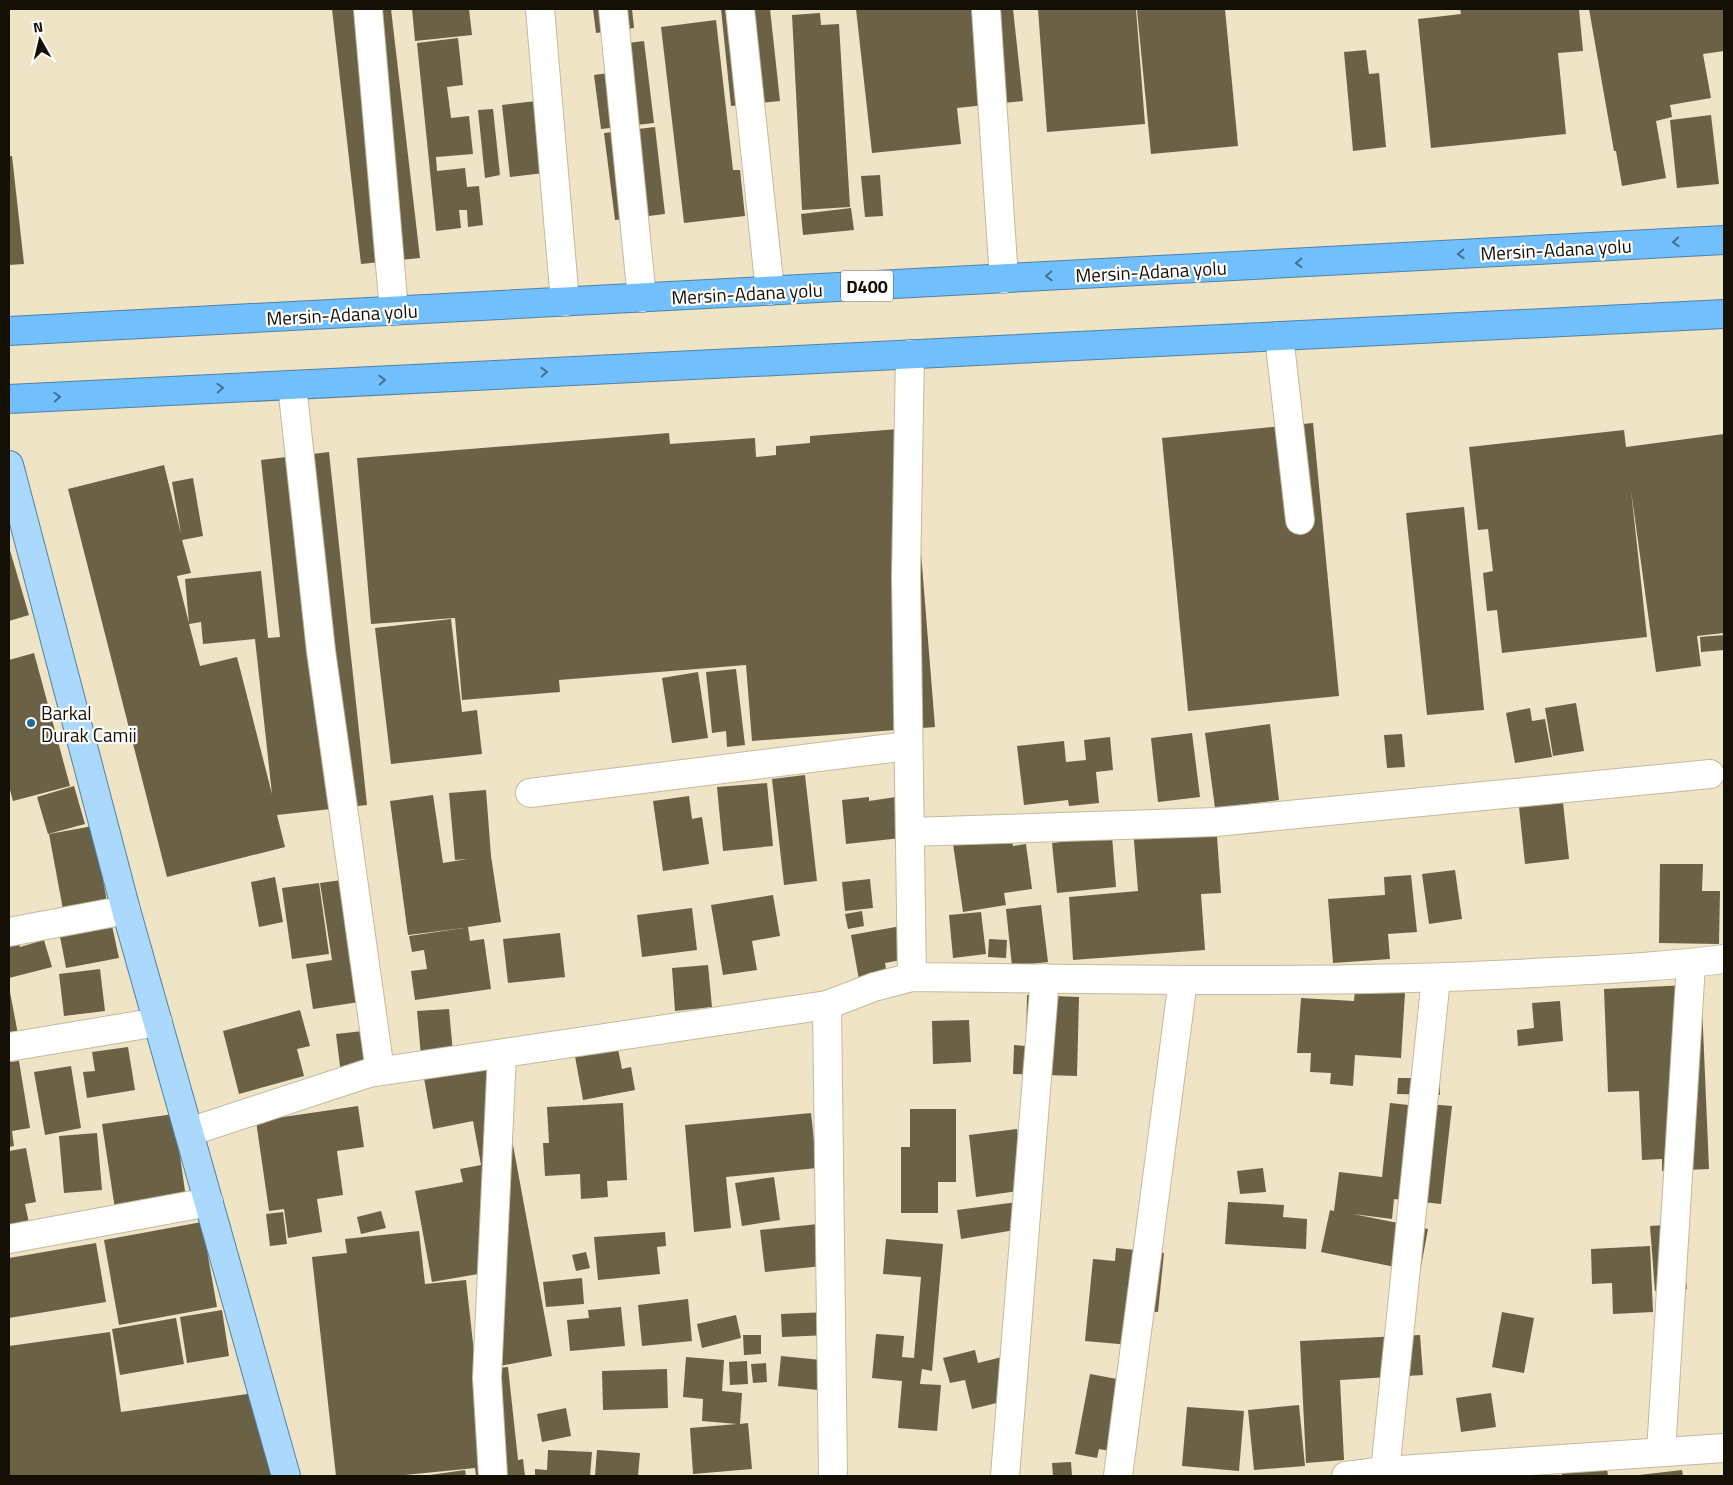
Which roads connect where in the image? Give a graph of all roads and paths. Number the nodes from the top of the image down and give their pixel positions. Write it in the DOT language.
graph roads {
  1 [pos="368,9"];
  2 [pos="540,9"];
  3 [pos="614,9"];
  4 [pos="740,9"];
  5 [pos="986,9"];
  6 [pos="1724,240"];
  7 [pos="1004,279"];
  8 [pos="770,292"];
  9 [pos="642,298"];
  10 [pos="565,302"];
  11 [pos="394,311"];
  12 [pos="1724,314"];
  13 [pos="9,332"];
  14 [pos="1279,336"];
  15 [pos="910,354"];
  16 [pos="292,385"];
  17 [pos="9,399"];
  18 [pos="9,465"];
  19 [pos="1300,520"];
  20 [pos="908,746"];
  21 [pos="1710,774"];
  22 [pos="530,794"];
  23 [pos="910,832"];
  24 [pos="126,910"];
  25 [pos="9,932"];
  26 [pos="1724,959"];
  27 [pos="1691,964"];
  28 [pos="912,977"];
  29 [pos="1045,978"];
  30 [pos="1436,978"];
  31 [pos="1184,980"];
  32 [pos="827,1005"];
  33 [pos="158,1022"];
  34 [pos="9,1047"];
  35 [pos="502,1054"];
  36 [pos="380,1071"];
  37 [pos="189,1132"];
  38 [pos="209,1202"];
  39 [pos="9,1239"];
  40 [pos="1724,1448"];
  41 [pos="1661,1452"];
  42 [pos="1506,1469"];
  43 [pos="1385,1471"];
  44 [pos="286,1476"];
  45 [pos="493,1476"];
  46 [pos="833,1476"];
  47 [pos="1005,1476"];
  48 [pos="1118,1476"];
  49 [pos="1346,1476"];
  1 -- 11 [label="street"];
  2 -- 10 [label="street"];
  3 -- 9 [label="street"];
  4 -- 8 [label="street"];
  5 -- 7 [label="street"];
  6 -- 7 [label="highway, Mersin-Adana yolu / D400, one-way"];
  7 -- 8 [label="highway, Mersin-Adana yolu / D400"];
  8 -- 9 [label="highway, Mersin-Adana yolu / D400"];
  9 -- 10 [label="highway, Mersin-Adana yolu / D400"];
  10 -- 11 [label="highway, Mersin-Adana yolu / D400"];
  11 -- 13 [label="highway, Mersin-Adana yolu / D400"];
  12 -- 14 [label="highway"];
  14 -- 15 [label="highway"];
  14 -- 19 [label="street"];
  16 -- 15 [label="highway, one-way"];
  15 -- 20 [label="street"];
  17 -- 16 [label="highway, one-way"];
  16 -- 36 [label="street"];
  18 -- 24 [label="main road"];
  20 -- 22 [label="street"];
  20 -- 23 [label="street"];
  21 -- 23 [label="street"];
  23 -- 28 [label="street"];
  24 -- 25 [label="street"];
  24 -- 33 [label="main road"];
  26 -- 27 [label="street"];
  27 -- 30 [label="street"];
  27 -- 41 [label="street"];
  28 -- 29 [label="street"];
  28 -- 32 [label="street"];
  29 -- 31 [label="street"];
  29 -- 47 [label="street"];
  30 -- 31 [label="street"];
  30 -- 43 [label="street"];
  31 -- 48 [label="street"];
  32 -- 35 [label="street"];
  32 -- 46 [label="street"];
  33 -- 34 [label="street"];
  33 -- 37 [label="main road"];
  35 -- 36 [label="street"];
  35 -- 45 [label="street"];
  36 -- 37 [label="street"];
  37 -- 38 [label="main road"];
  38 -- 39 [label="street"];
  38 -- 44 [label="main road"];
  40 -- 41 [label="street"];
  41 -- 42 [label="street"];
  42 -- 43 [label="street"];
  43 -- 49 [label="street"];
}
